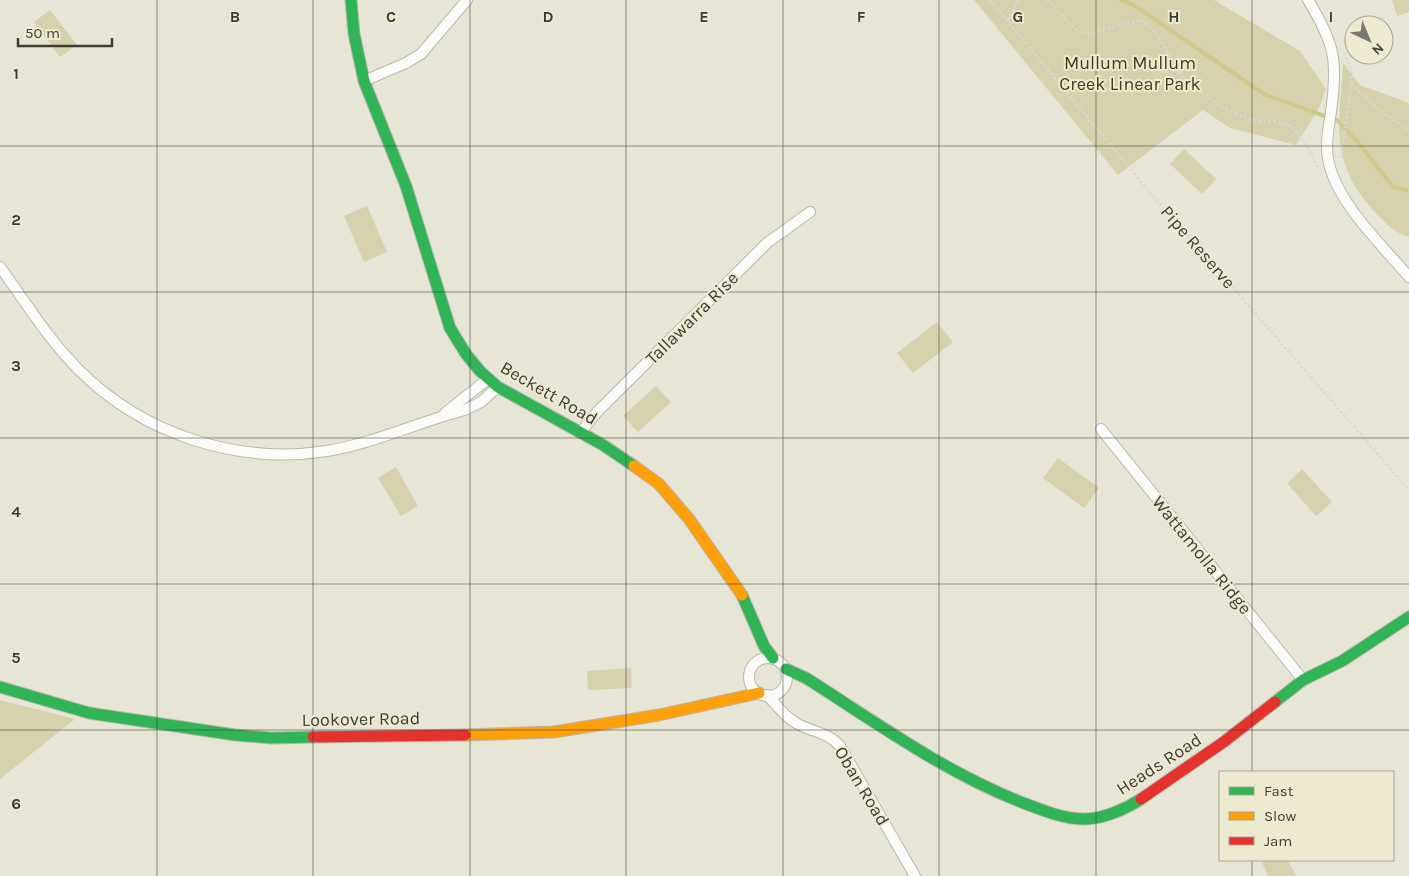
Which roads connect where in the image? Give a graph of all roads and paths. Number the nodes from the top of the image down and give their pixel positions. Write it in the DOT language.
graph roads {
  1 [pos="351,0"];
  2 [pos="466,0"];
  3 [pos="990,0"];
  4 [pos="1018,0"];
  5 [pos="1047,0"];
  6 [pos="1308,0"];
  7 [pos="1008,20"];
  8 [pos="364,81"];
  9 [pos="1409,130"];
  10 [pos="1342,163"];
  11 [pos="1332,173"];
  12 [pos="810,212"];
  13 [pos="0,267"];
  14 [pos="1409,277"];
  15 [pos="488,379"];
  16 [pos="498,387"];
  17 [pos="440,416"];
  18 [pos="1101,429"];
  19 [pos="581,432"];
  20 [pos="1409,490"];
  21 [pos="1409,617"];
  22 [pos="756,630"];
  23 [pos="773,658"];
  24 [pos="758,661"];
  25 [pos="786,669"];
  26 [pos="806,678"];
  27 [pos="1303,680"];
  28 [pos="750,681"];
  29 [pos="0,687"];
  30 [pos="782,689"];
  31 [pos="763,694"];
  32 [pos="725,700"];
  33 [pos="788,717"];
  34 [pos="915,876"];
  1 -- 8 [label="street, Beckett Road"];
  2 -- 8 [label="street"];
  3 -- 7 [label="path, Pipe Reserve"];
  4 -- 7 [label="path"];
  5 -- 11 [label="path"];
  6 -- 11 [label="street"];
  7 -- 20 [label="path, Pipe Reserve"];
  8 -- 15 [label="street, Beckett Road"];
  9 -- 10 [label="path"];
  11 -- 14 [label="street"];
  12 -- 19 [label="street, Tallawarra Rise"];
  13 -- 17 [label="street"];
  15 -- 16 [label="street, Beckett Road"];
  15 -- 17 [label="street"];
  16 -- 17 [label="street"];
  16 -- 19 [label="street, Beckett Road"];
  18 -- 27 [label="street, Wattamolla Ridge"];
  19 -- 22 [label="street, Beckett Road"];
  21 -- 27 [label="street, Heads Road"];
  22 -- 23 [label="street, Beckett Road"];
  22 -- 24 [label="street, Beckett Road"];
  23 -- 24 [label="street"];
  23 -- 25 [label="street"];
  24 -- 28 [label="street"];
  25 -- 26 [label="street, Heads Road"];
  25 -- 30 [label="street"];
  26 -- 27 [label="street, Heads Road"];
  26 -- 30 [label="street"];
  28 -- 31 [label="street"];
  28 -- 32 [label="street, Lookover Road"];
  29 -- 32 [label="street, Lookover Road"];
  30 -- 31 [label="street"];
  30 -- 33 [label="street"];
  31 -- 32 [label="street, Lookover Road"];
  31 -- 33 [label="street, Oban Road"];
  33 -- 34 [label="street, Oban Road"];
}
